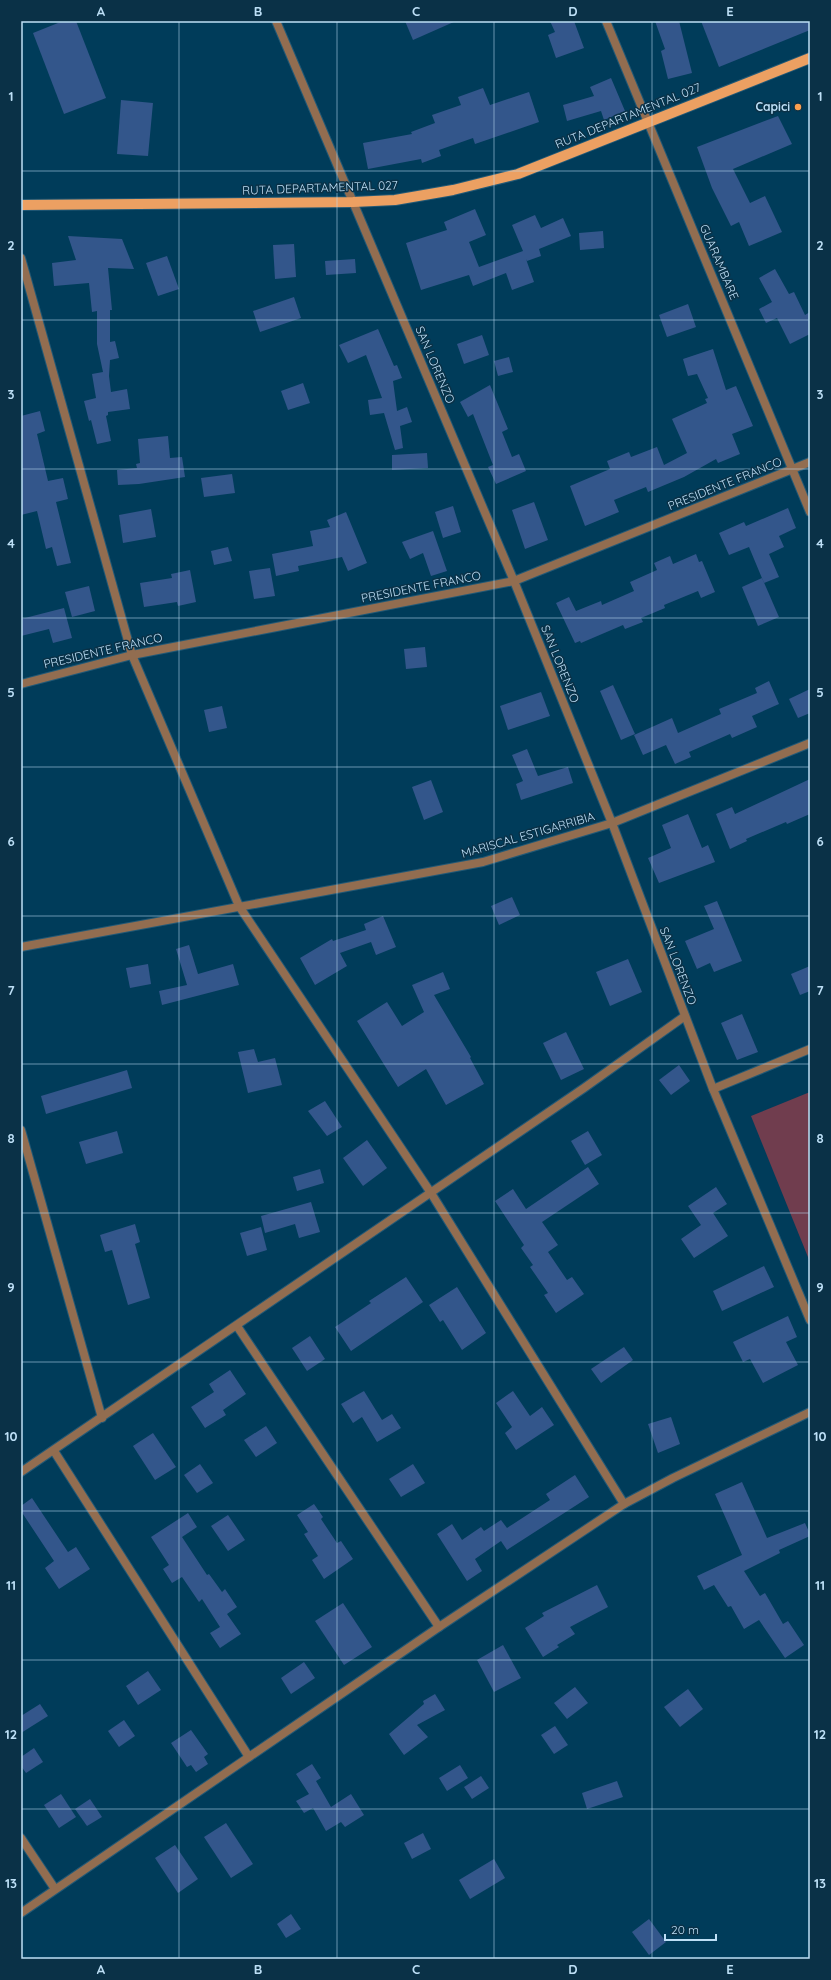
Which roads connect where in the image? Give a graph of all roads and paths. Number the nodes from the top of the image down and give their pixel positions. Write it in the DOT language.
graph roads {
  1 [pos="276,21"];
  2 [pos="606,21"];
  3 [pos="810,58"];
  4 [pos="648,122"];
  5 [pos="352,202"];
  6 [pos="21,205"];
  7 [pos="21,258"];
  8 [pos="810,462"];
  9 [pos="792,469"];
  10 [pos="810,512"];
  11 [pos="514,581"];
  12 [pos="132,655"];
  13 [pos="21,684"];
  14 [pos="810,743"];
  15 [pos="612,823"];
  16 [pos="239,906"];
  17 [pos="21,947"];
  18 [pos="685,1016"];
  19 [pos="810,1049"];
  20 [pos="713,1089"];
  21 [pos="21,1130"];
  22 [pos="431,1193"];
  23 [pos="810,1320"];
  24 [pos="237,1326"];
  25 [pos="810,1412"];
  26 [pos="102,1418"];
  27 [pos="54,1451"];
  28 [pos="21,1472"];
  29 [pos="624,1504"];
  30 [pos="439,1627"];
  31 [pos="249,1757"];
  32 [pos="21,1838"];
  33 [pos="55,1889"];
  34 [pos="21,1913"];
  1 -- 5 [label="street, SAN LORENZO"];
  2 -- 4 [label="street, GUARAMBARE"];
  3 -- 4 [label="main road, RUTA DEPARTAMENTAL 027"];
  4 -- 5 [label="main road, RUTA DEPARTAMENTAL 027"];
  4 -- 9 [label="street, GUARAMBARE"];
  5 -- 6 [label="main road, RUTA DEPARTAMENTAL 027"];
  5 -- 11 [label="street, SAN LORENZO"];
  7 -- 12 [label="street"];
  8 -- 9 [label="street, PRESIDENTE FRANCO"];
  9 -- 10 [label="street, GUARAMBARE"];
  9 -- 11 [label="street, PRESIDENTE FRANCO"];
  11 -- 12 [label="street, PRESIDENTE FRANCO"];
  11 -- 15 [label="street, SAN LORENZO"];
  12 -- 13 [label="street, PRESIDENTE FRANCO"];
  12 -- 16 [label="street"];
  14 -- 15 [label="street, MARISCAL ESTIGARRIBIA"];
  15 -- 16 [label="street, MARISCAL ESTIGARRIBIA"];
  15 -- 18 [label="street, SAN LORENZO"];
  16 -- 17 [label="street, MARISCAL ESTIGARRIBIA"];
  16 -- 22 [label="street"];
  18 -- 20 [label="street, SAN LORENZO"];
  18 -- 22 [label="street"];
  19 -- 20 [label="street"];
  20 -- 23 [label="street, SAN LORENZO"];
  21 -- 26 [label="street"];
  22 -- 24 [label="street"];
  22 -- 29 [label="street"];
  24 -- 26 [label="street"];
  24 -- 30 [label="street"];
  25 -- 29 [label="street"];
  26 -- 27 [label="street"];
  27 -- 28 [label="street"];
  27 -- 31 [label="street"];
  29 -- 30 [label="street"];
  30 -- 31 [label="street"];
  31 -- 33 [label="street"];
  32 -- 33 [label="street"];
  33 -- 34 [label="street"];
}
